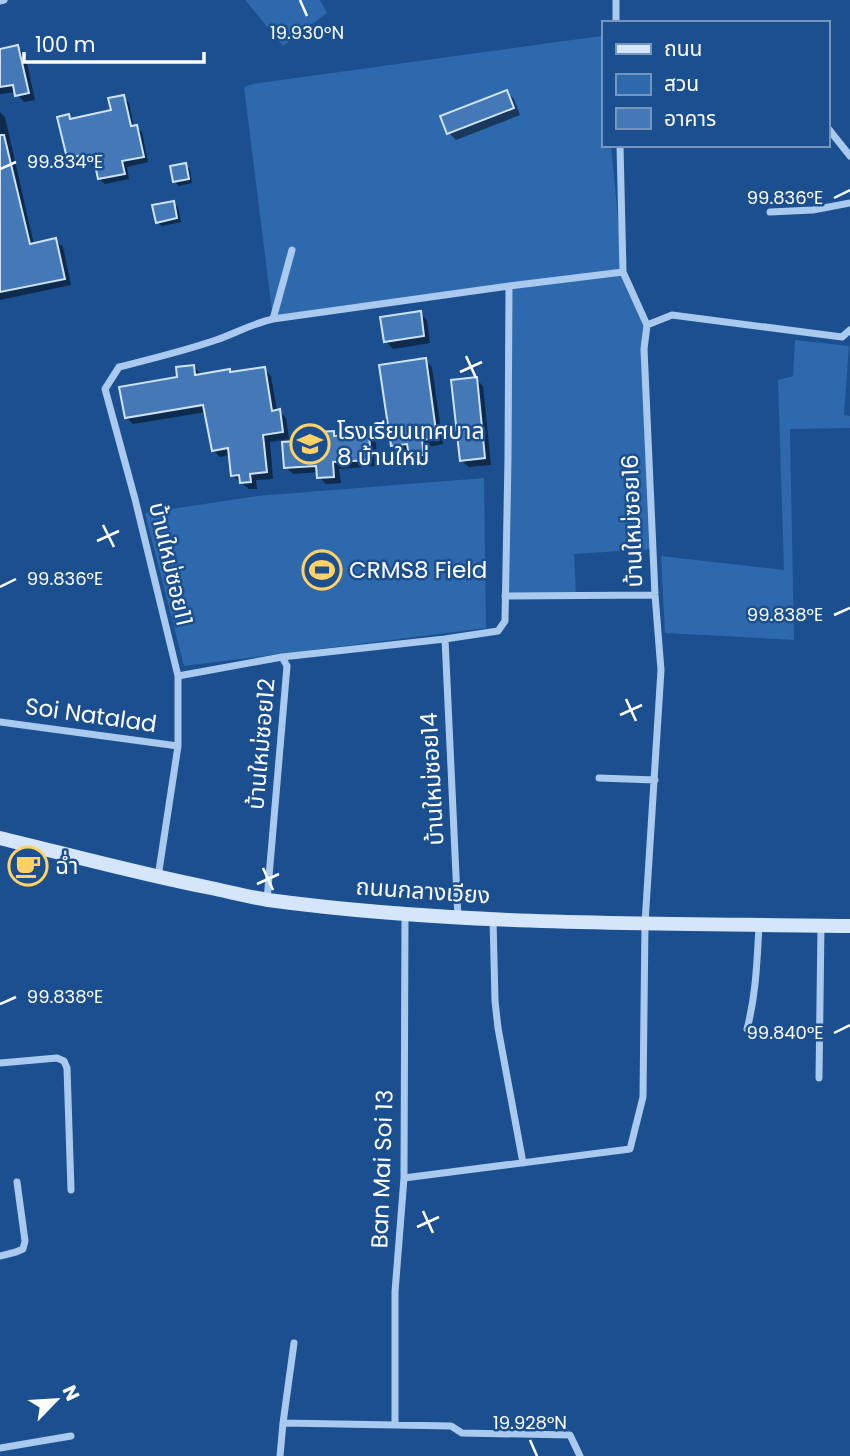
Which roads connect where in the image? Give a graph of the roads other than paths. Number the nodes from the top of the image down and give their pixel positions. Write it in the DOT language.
graph roads {
  1 [pos="615,0"];
  2 [pos="616,21"];
  3 [pos="829,130"];
  4 [pos="620,147"];
  5 [pos="850,156"];
  6 [pos="850,203"];
  7 [pos="770,212"];
  8 [pos="292,250"];
  9 [pos="623,272"];
  10 [pos="509,286"];
  11 [pos="273,319"];
  12 [pos="647,325"];
  13 [pos="850,330"];
  14 [pos="655,595"];
  15 [pos="505,596"];
  16 [pos="445,639"];
  17 [pos="282,657"];
  18 [pos="178,676"];
  19 [pos="0,722"];
  20 [pos="178,746"];
  21 [pos="599,778"];
  22 [pos="655,780"];
  23 [pos="0,838"];
  24 [pos="158,878"];
  25 [pos="267,900"];
  26 [pos="405,914"];
  27 [pos="458,918"];
  28 [pos="493,919"];
  29 [pos="645,923"];
  30 [pos="759,925"];
  31 [pos="821,926"];
  32 [pos="850,926"];
  33 [pos="747,1029"];
  34 [pos="0,1063"];
  35 [pos="819,1078"];
  36 [pos="523,1163"];
  37 [pos="404,1178"];
  38 [pos="17,1182"];
  39 [pos="71,1190"];
  40 [pos="0,1256"];
  41 [pos="294,1343"];
  42 [pos="283,1423"];
  43 [pos="395,1424"];
  44 [pos="71,1436"];
  45 [pos="0,1448"];
  46 [pos="280,1456"];
  47 [pos="580,1456"];
  1 -- 2 [label="street"];
  3 -- 5 [label="street"];
  4 -- 9 [label="street"];
  6 -- 7 [label="street"];
  8 -- 11 [label="street"];
  9 -- 10 [label="street, บ้านใหม่ซอย11"];
  9 -- 12 [label="street"];
  10 -- 11 [label="street, บ้านใหม่ซอย11"];
  10 -- 15 [label="street"];
  11 -- 18 [label="street, บ้านใหม่ซอย11"];
  12 -- 13 [label="street"];
  12 -- 14 [label="street, บ้านใหม่ซอย16"];
  14 -- 15 [label="street"];
  14 -- 22 [label="street, บ้านใหม่ซอย16"];
  15 -- 16 [label="street"];
  16 -- 17 [label="street"];
  16 -- 27 [label="street, บ้านใหม่ซอย14"];
  17 -- 18 [label="street, บ้านใหม่ซอย12"];
  17 -- 25 [label="street, บ้านใหม่ซอย12"];
  18 -- 20 [label="street, บ้านใหม่ซอย11"];
  19 -- 20 [label="street, Soi Natalad"];
  20 -- 24 [label="street, บ้านใหม่ซอย11"];
  21 -- 22 [label="street"];
  22 -- 29 [label="street, บ้านใหม่ซอย16"];
  23 -- 24 [label="main road, ถนนกลางเวียง"];
  24 -- 25 [label="main road, ถนนกลางเวียง"];
  25 -- 26 [label="main road, ถนนกลางเวียง"];
  26 -- 27 [label="main road, ถนนกลางเวียง"];
  26 -- 37 [label="street, Ban Mai Soi 13"];
  27 -- 28 [label="main road, ถนนกลางเวียง"];
  28 -- 29 [label="main road, ถนนกลางเวียง"];
  28 -- 36 [label="street"];
  29 -- 30 [label="main road, ถนนกลางเวียง"];
  29 -- 36 [label="street, บ้านใหม่ซอย16"];
  30 -- 31 [label="main road, ถนนกลางเวียง"];
  30 -- 33 [label="street"];
  31 -- 32 [label="main road, ถนนกลางเวียง"];
  31 -- 35 [label="street"];
  34 -- 39 [label="street"];
  36 -- 37 [label="street"];
  37 -- 43 [label="street, Ban Mai Soi 13"];
  38 -- 40 [label="street"];
  41 -- 42 [label="street"];
  42 -- 43 [label="street"];
  42 -- 46 [label="street"];
  43 -- 47 [label="street"];
  44 -- 45 [label="street"];
}
